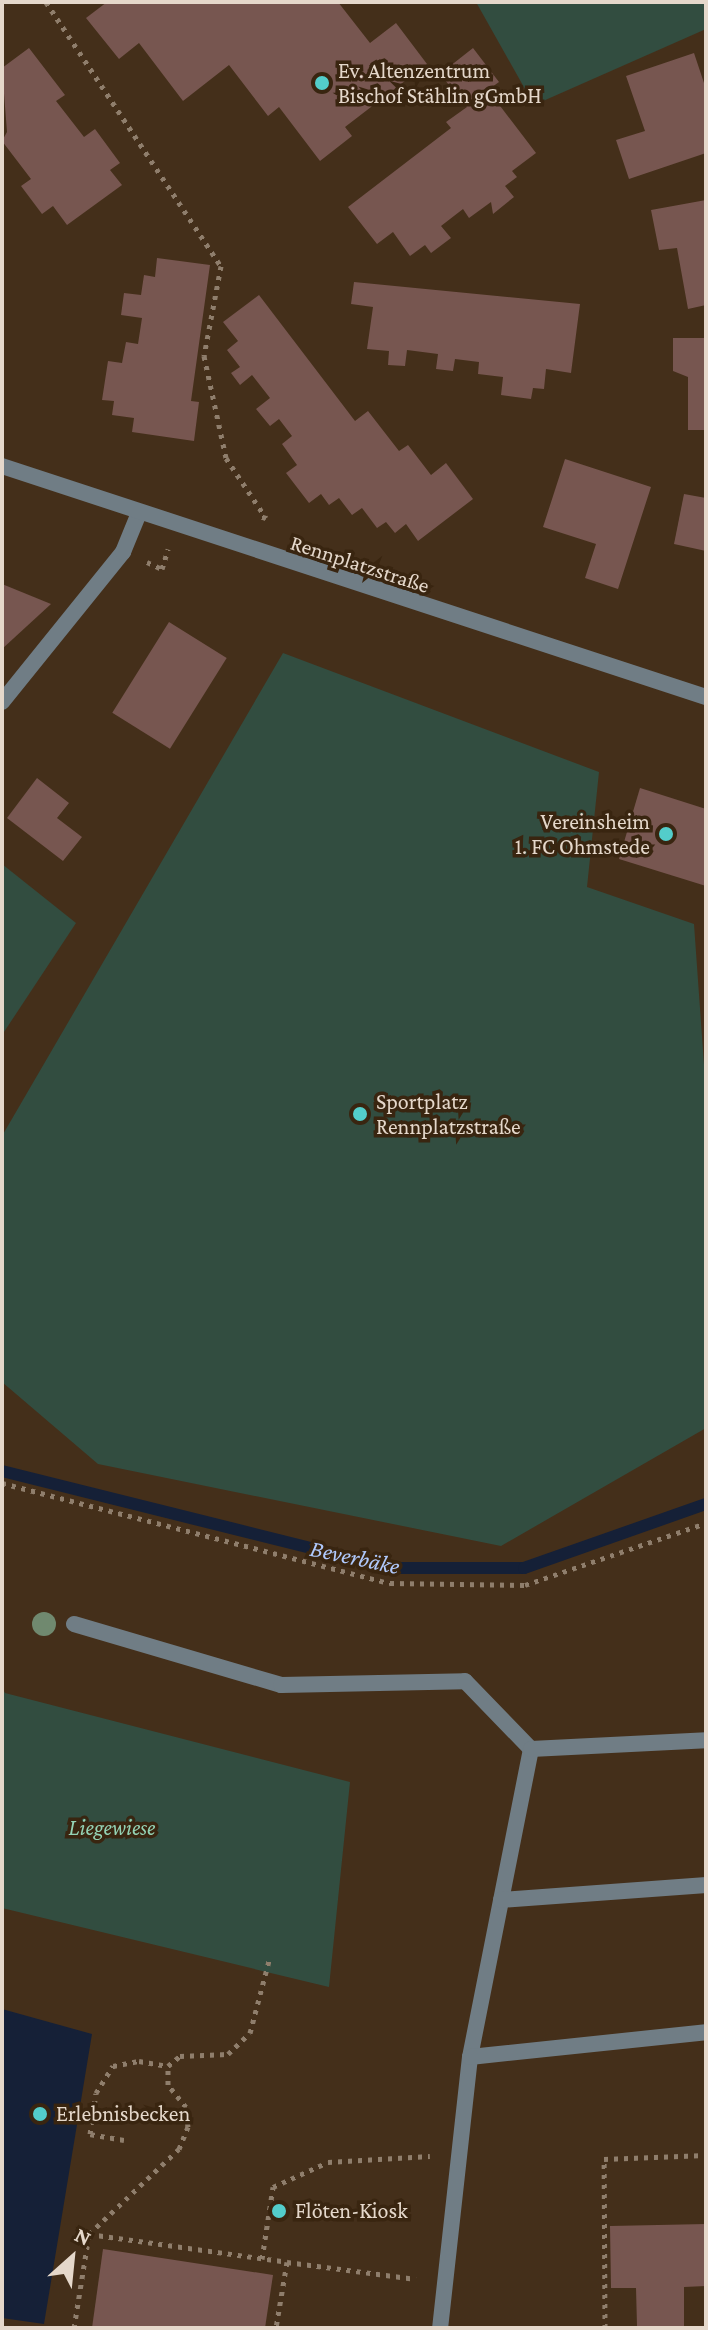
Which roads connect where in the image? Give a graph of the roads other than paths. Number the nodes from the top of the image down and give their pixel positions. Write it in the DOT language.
graph roads {
  1 [pos="2,466"];
  2 [pos="139,513"];
  3 [pos="706,697"];
  4 [pos="2,702"];
  5 [pos="74,1624"];
  6 [pos="706,1740"];
  7 [pos="531,1749"];
  8 [pos="706,1885"];
  9 [pos="501,1900"];
  10 [pos="706,2032"];
  11 [pos="470,2057"];
  12 [pos="440,2328"];
  1 -- 2 [label="street, Rennplatzstraße"];
  2 -- 3 [label="street, Rennplatzstraße"];
  2 -- 4 [label="street"];
  5 -- 7 [label="street"];
  6 -- 7 [label="street"];
  7 -- 9 [label="street"];
  8 -- 9 [label="street"];
  9 -- 11 [label="street"];
  10 -- 11 [label="street"];
  11 -- 12 [label="street"];
}
